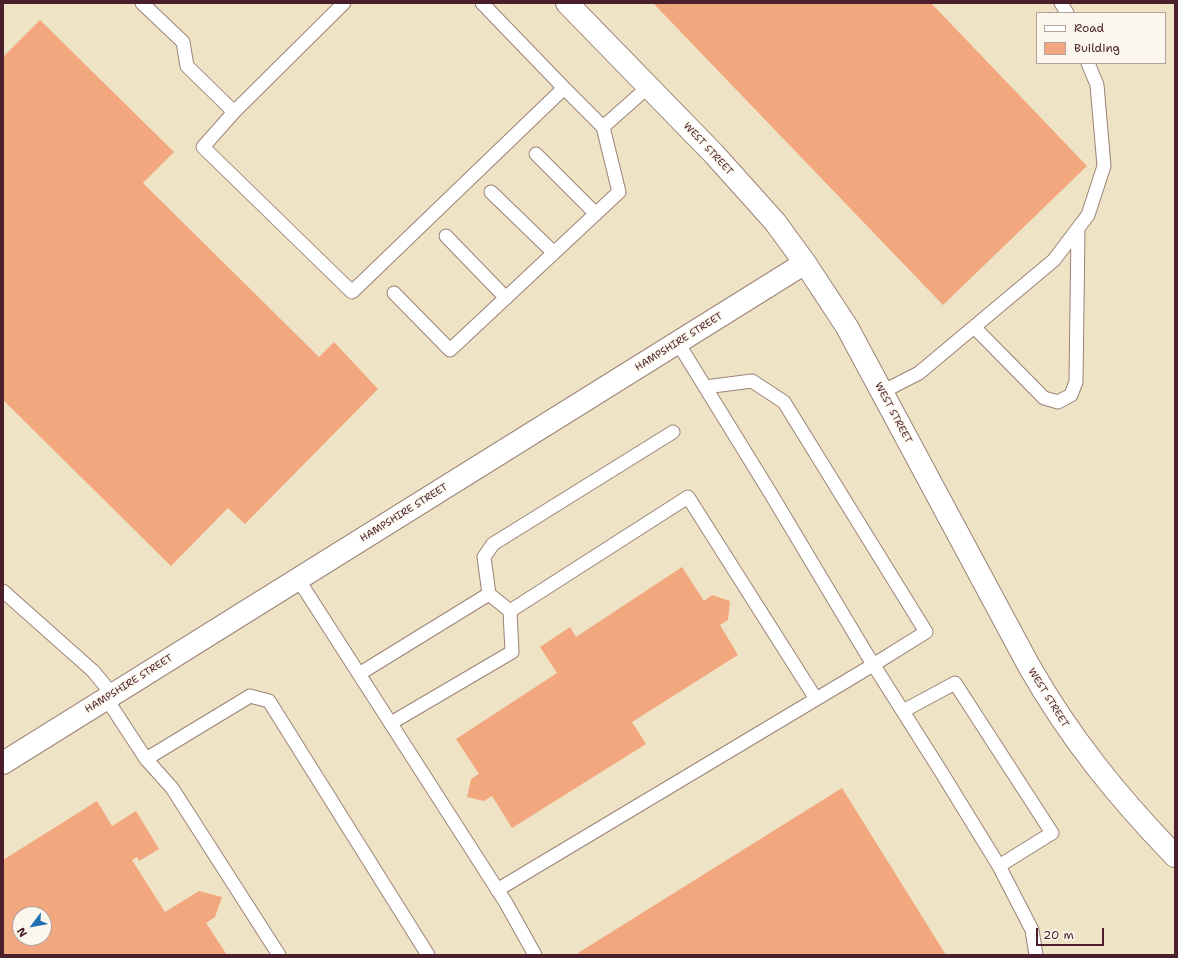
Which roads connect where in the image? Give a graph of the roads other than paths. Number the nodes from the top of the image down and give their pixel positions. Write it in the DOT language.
graph roads {
  1 [pos="142,3"];
  2 [pos="344,3"];
  3 [pos="482,3"];
  4 [pos="567,3"];
  5 [pos="1061,3"];
  6 [pos="1066,12"];
  7 [pos="1088,64"];
  8 [pos="648,87"];
  9 [pos="564,88"];
  10 [pos="234,112"];
  11 [pos="603,127"];
  12 [pos="536,154"];
  13 [pos="491,192"];
  14 [pos="596,214"];
  15 [pos="1078,229"];
  16 [pos="446,236"];
  17 [pos="554,253"];
  18 [pos="805,263"];
  19 [pos="394,293"];
  20 [pos="506,298"];
  21 [pos="974,327"];
  22 [pos="678,343"];
  23 [pos="705,387"];
  24 [pos="882,392"];
  25 [pos="673,432"];
  26 [pos="298,579"];
  27 [pos="3,591"];
  28 [pos="489,594"];
  29 [pos="510,611"];
  30 [pos="873,665"];
  31 [pos="359,674"];
  32 [pos="109,696"];
  33 [pos="816,699"];
  34 [pos="903,712"];
  35 [pos="390,723"];
  36 [pos="146,759"];
  37 [pos="3,763"];
  38 [pos="1175,856"];
  39 [pos="999,866"];
  40 [pos="497,890"];
  41 [pos="279,955"];
  42 [pos="428,955"];
  43 [pos="535,955"];
  44 [pos="1036,955"];
  1 -- 10 [label="lane"];
  2 -- 10 [label="lane"];
  3 -- 9 [label="lane"];
  4 -- 8 [label="street, WEST STREET"];
  5 -- 6 [label="lane"];
  7 -- 15 [label="lane"];
  8 -- 11 [label="lane"];
  8 -- 18 [label="street, WEST STREET"];
  9 -- 10 [label="lane"];
  9 -- 11 [label="lane"];
  11 -- 14 [label="lane"];
  12 -- 14 [label="lane"];
  13 -- 17 [label="lane"];
  14 -- 17 [label="lane"];
  15 -- 21 [label="lane"];
  15 -- 21 [label="lane"];
  16 -- 20 [label="lane"];
  17 -- 20 [label="lane"];
  18 -- 22 [label="street, HAMPSHIRE STREET"];
  18 -- 24 [label="street, WEST STREET"];
  19 -- 20 [label="lane"];
  21 -- 24 [label="lane"];
  22 -- 23 [label="lane"];
  22 -- 26 [label="street, HAMPSHIRE STREET"];
  23 -- 30 [label="lane"];
  23 -- 30 [label="lane"];
  24 -- 38 [label="street, WEST STREET"];
  25 -- 28 [label="lane"];
  26 -- 31 [label="lane"];
  26 -- 32 [label="street, HAMPSHIRE STREET"];
  27 -- 32 [label="lane"];
  28 -- 29 [label="lane"];
  28 -- 31 [label="lane"];
  29 -- 33 [label="lane"];
  29 -- 35 [label="lane"];
  30 -- 33 [label="lane"];
  30 -- 34 [label="lane"];
  31 -- 35 [label="lane"];
  32 -- 36 [label="lane"];
  32 -- 37 [label="street, HAMPSHIRE STREET"];
  33 -- 40 [label="lane"];
  34 -- 39 [label="lane"];
  34 -- 39 [label="lane"];
  35 -- 40 [label="lane"];
  36 -- 41 [label="lane"];
  36 -- 42 [label="lane"];
  39 -- 44 [label="lane"];
  40 -- 43 [label="lane"];
}
